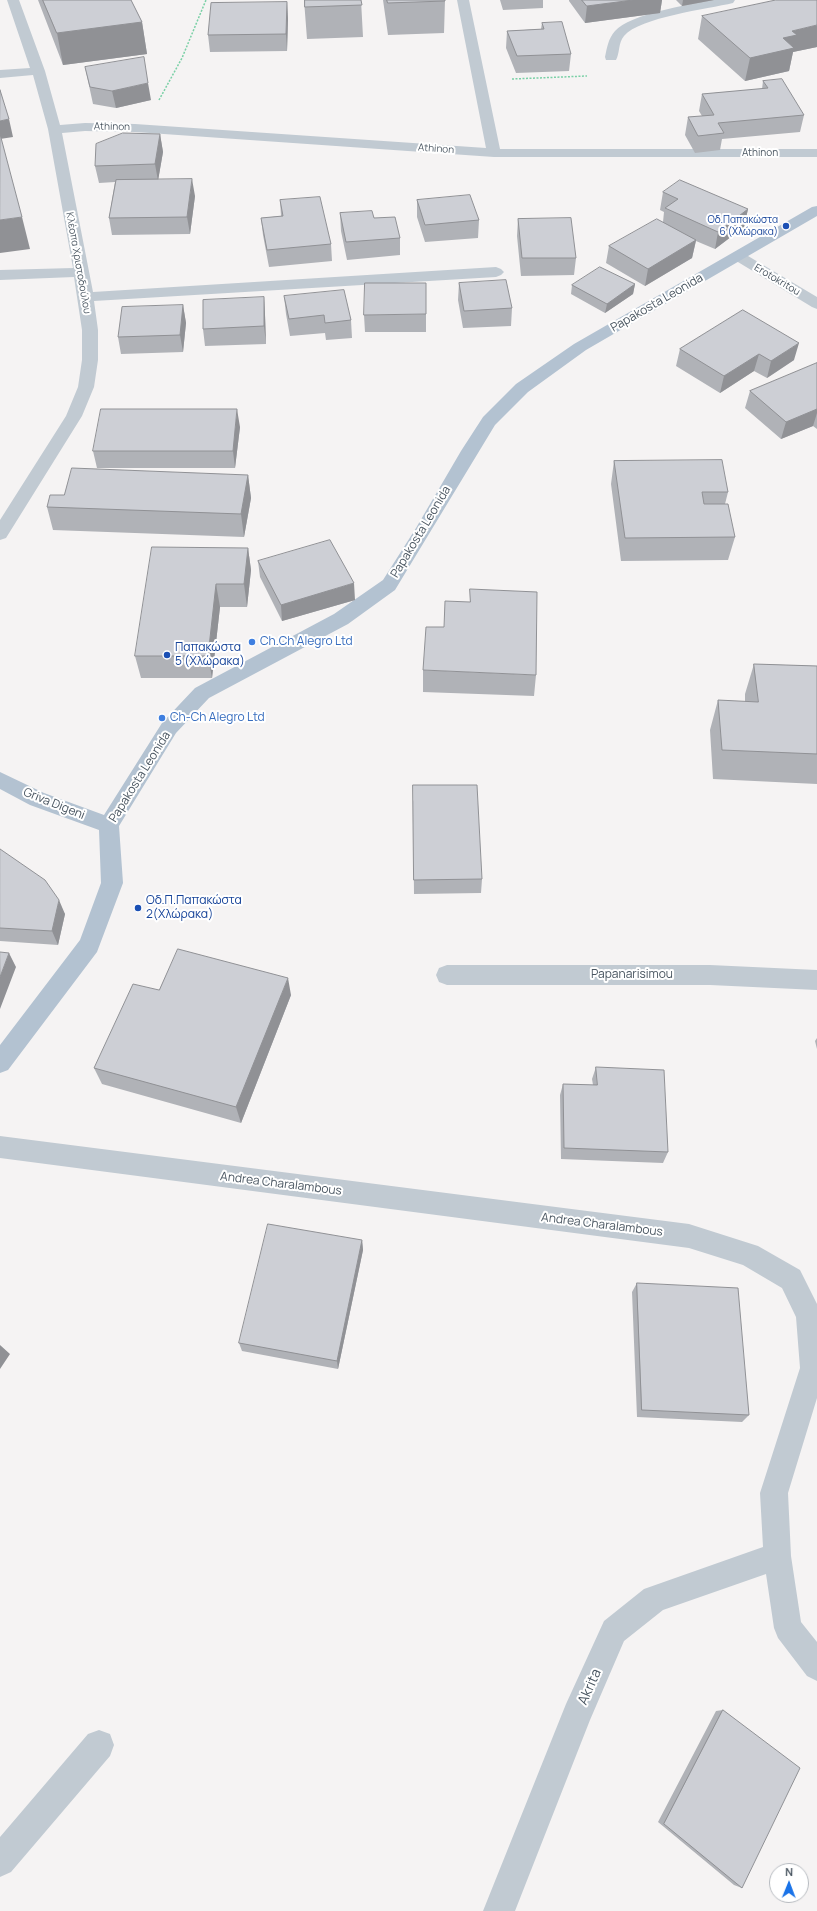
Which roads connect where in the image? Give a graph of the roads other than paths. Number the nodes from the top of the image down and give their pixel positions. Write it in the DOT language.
graph roads {
  1 [pos="13,0"];
  2 [pos="462,0"];
  3 [pos="729,0"];
  4 [pos="611,57"];
  5 [pos="38,71"];
  6 [pos="0,74"];
  7 [pos="55,129"];
  8 [pos="494,153"];
  9 [pos="817,153"];
  10 [pos="817,210"];
  11 [pos="738,256"];
  12 [pos="81,272"];
  13 [pos="496,272"];
  14 [pos="0,276"];
  15 [pos="86,297"];
  16 [pos="817,304"];
  17 [pos="0,534"];
  18 [pos="0,780"];
  19 [pos="109,825"];
  20 [pos="447,975"];
  21 [pos="817,980"];
  22 [pos="0,1063"];
  23 [pos="0,1147"];
  24 [pos="777,1556"];
  25 [pos="817,1666"];
  26 [pos="99,1744"];
  27 [pos="0,1861"];
  28 [pos="499,1911"];
  1 -- 5 [label="street, Κλέοπα Χριστοδούλου"];
  2 -- 8 [label="street"];
  3 -- 4 [label="street"];
  5 -- 6 [label="street"];
  5 -- 7 [label="street, Κλέοπα Χριστοδούλου"];
  7 -- 8 [label="street, Athinon"];
  7 -- 12 [label="street, Κλέοπα Χριστοδούλου"];
  8 -- 9 [label="street, Athinon"];
  10 -- 11 [label="main road, Papakosta Leonida"];
  11 -- 16 [label="street, Erotokritou"];
  11 -- 19 [label="main road, Papakosta Leonida"];
  12 -- 14 [label="street"];
  12 -- 15 [label="street, Κλέοπα Χριστοδούλου"];
  13 -- 15 [label="street"];
  15 -- 17 [label="street, Κλέοπα Χριστοδούλου"];
  18 -- 19 [label="main road, Griva Digeni"];
  19 -- 22 [label="main road, Papakosta Leonida"];
  20 -- 21 [label="street, Papanarisimou"];
  23 -- 24 [label="street, Andrea Charalambous"];
  24 -- 25 [label="street, Andrea Charalambous"];
  24 -- 28 [label="street, Akrita"];
  26 -- 27 [label="street"];
}
